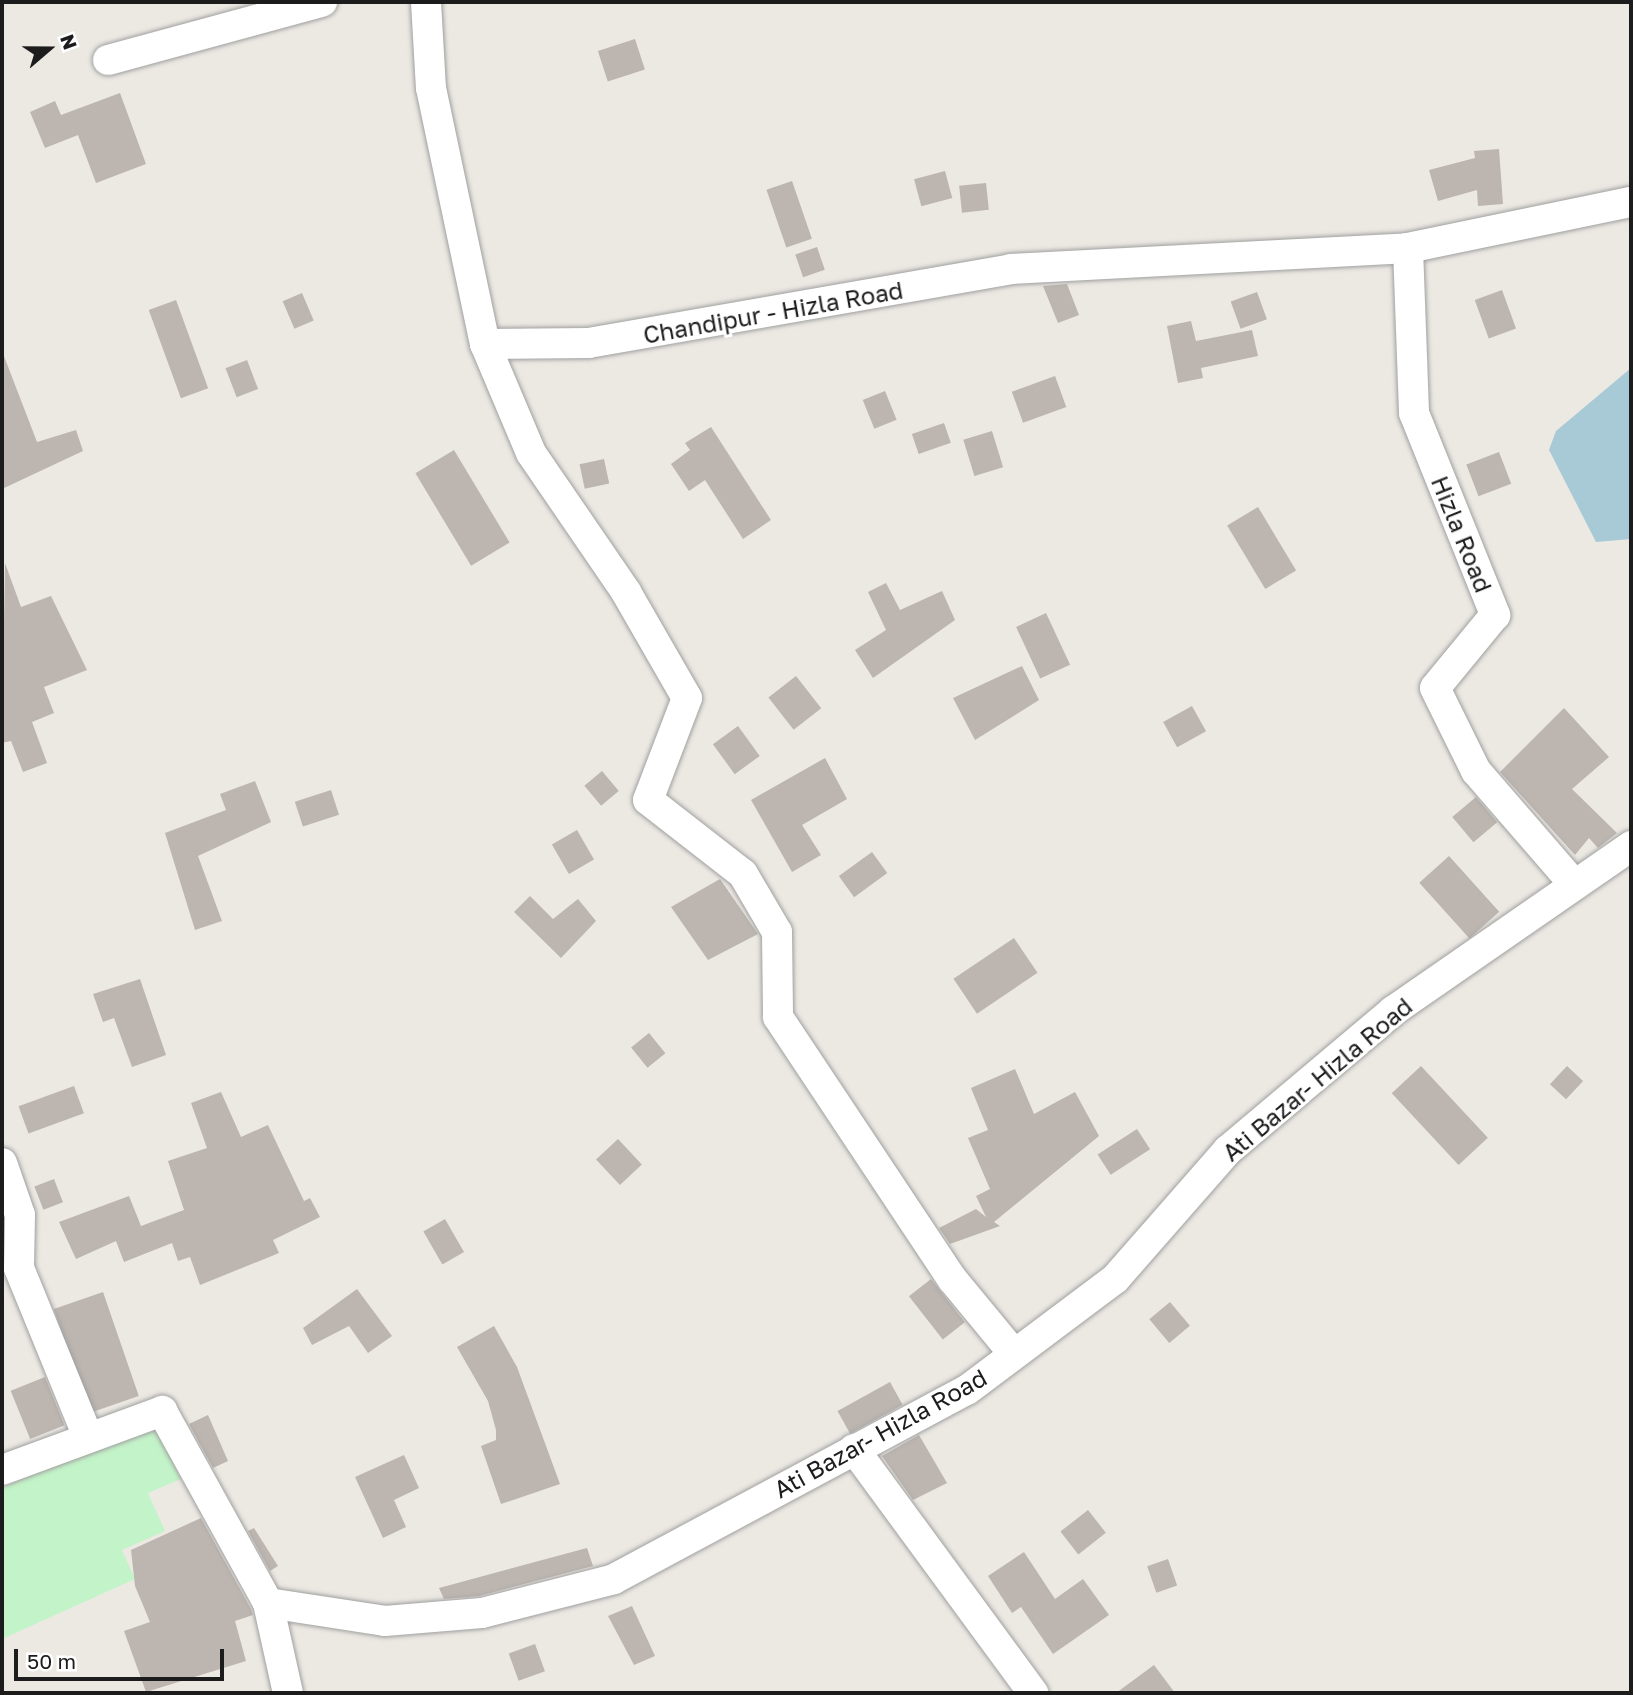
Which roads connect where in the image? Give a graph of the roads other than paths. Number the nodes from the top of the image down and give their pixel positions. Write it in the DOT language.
graph roads {
  1 [pos="322,2"];
  2 [pos="426,2"];
  3 [pos="108,60"];
  4 [pos="1631,202"];
  5 [pos="1408,248"];
  6 [pos="485,344"];
  7 [pos="1631,846"];
  8 [pos="1572,882"];
  9 [pos="2,1163"];
  10 [pos="1014,1354"];
  11 [pos="88,1437"];
  12 [pos="853,1449"];
  13 [pos="2,1470"];
  14 [pos="268,1603"];
  15 [pos="288,1693"];
  16 [pos="1033,1693"];
  1 -- 3 [label="street"];
  2 -- 6 [label="street"];
  4 -- 5 [label="street, Chandipur - Hizla Road"];
  5 -- 6 [label="street, Chandipur - Hizla Road"];
  5 -- 8 [label="street, Hizla Road"];
  6 -- 10 [label="street"];
  7 -- 8 [label="street, Ati Bazar- Hizla Road"];
  8 -- 10 [label="street, Ati Bazar- Hizla Road"];
  9 -- 11 [label="street"];
  10 -- 12 [label="street, Ati Bazar- Hizla Road"];
  11 -- 13 [label="street"];
  11 -- 14 [label="street"];
  12 -- 14 [label="street, Ati Bazar- Hizla Road"];
  12 -- 16 [label="street"];
  14 -- 15 [label="street"];
}
